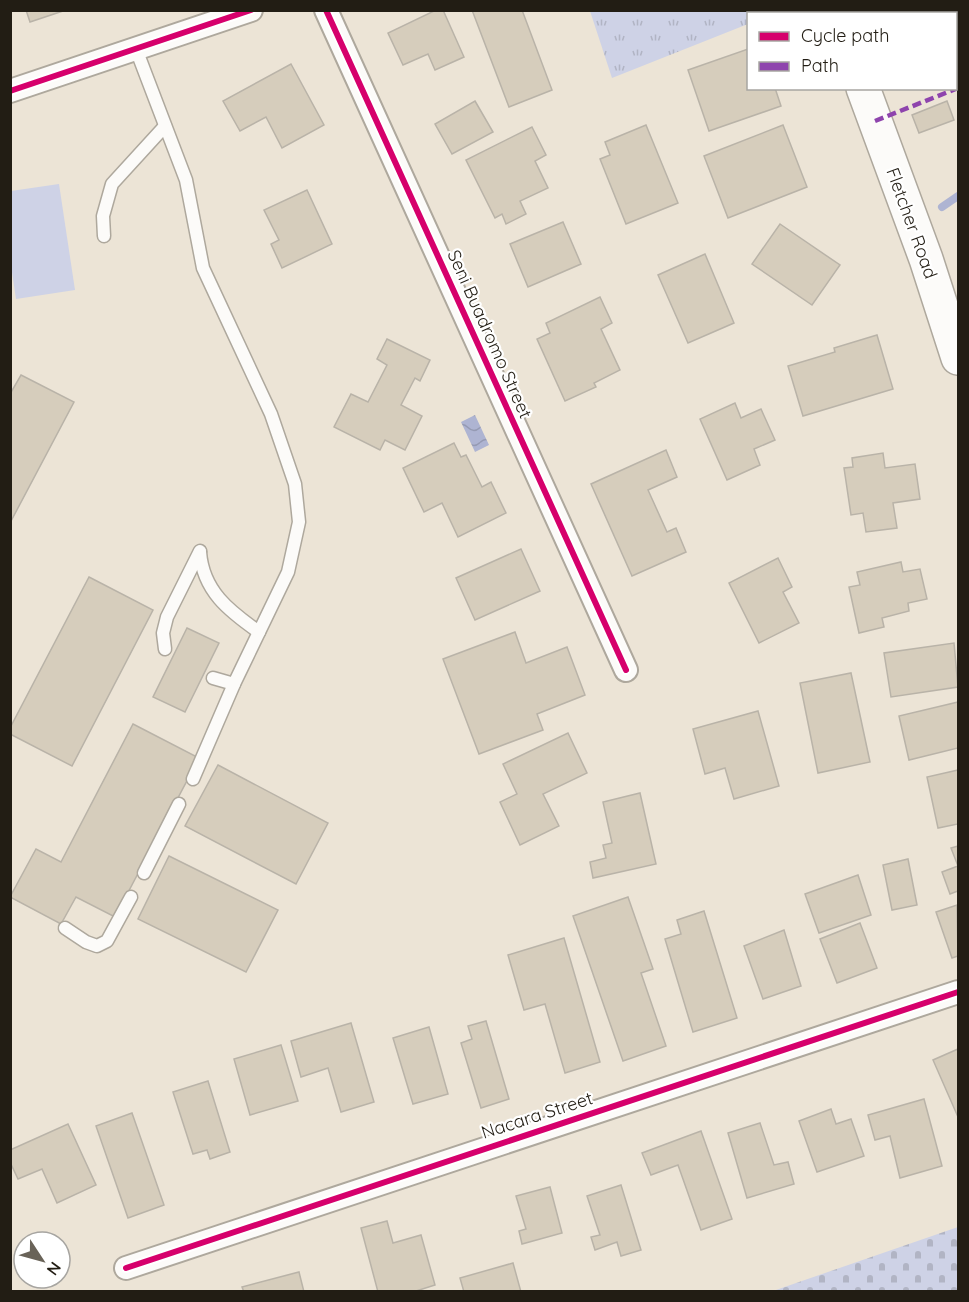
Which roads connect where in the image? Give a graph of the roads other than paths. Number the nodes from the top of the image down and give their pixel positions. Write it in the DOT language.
graph roads {
  1 [pos="251,10"];
  2 [pos="326,10"];
  3 [pos="136,49"];
  4 [pos="864,90"];
  5 [pos="10,91"];
  6 [pos="165,126"];
  7 [pos="104,236"];
  8 [pos="958,358"];
  9 [pos="259,632"];
  10 [pos="165,649"];
  11 [pos="626,670"];
  12 [pos="213,678"];
  13 [pos="234,684"];
  14 [pos="193,779"];
  15 [pos="179,804"];
  16 [pos="144,873"];
  17 [pos="130,897"];
  18 [pos="65,928"];
  19 [pos="958,992"];
  20 [pos="126,1268"];
  1 -- 3 [label="street"];
  2 -- 11 [label="street, Seni Buadromo Street"];
  3 -- 5 [label="street"];
  3 -- 6 [label="lane"];
  4 -- 8 [label="main road, Fletcher Road"];
  6 -- 7 [label="lane"];
  6 -- 9 [label="lane"];
  9 -- 10 [label="lane"];
  9 -- 13 [label="lane"];
  12 -- 13 [label="lane"];
  13 -- 14 [label="lane"];
  15 -- 16 [label="lane"];
  17 -- 18 [label="lane"];
  19 -- 20 [label="street, Nacara Street"];
}
